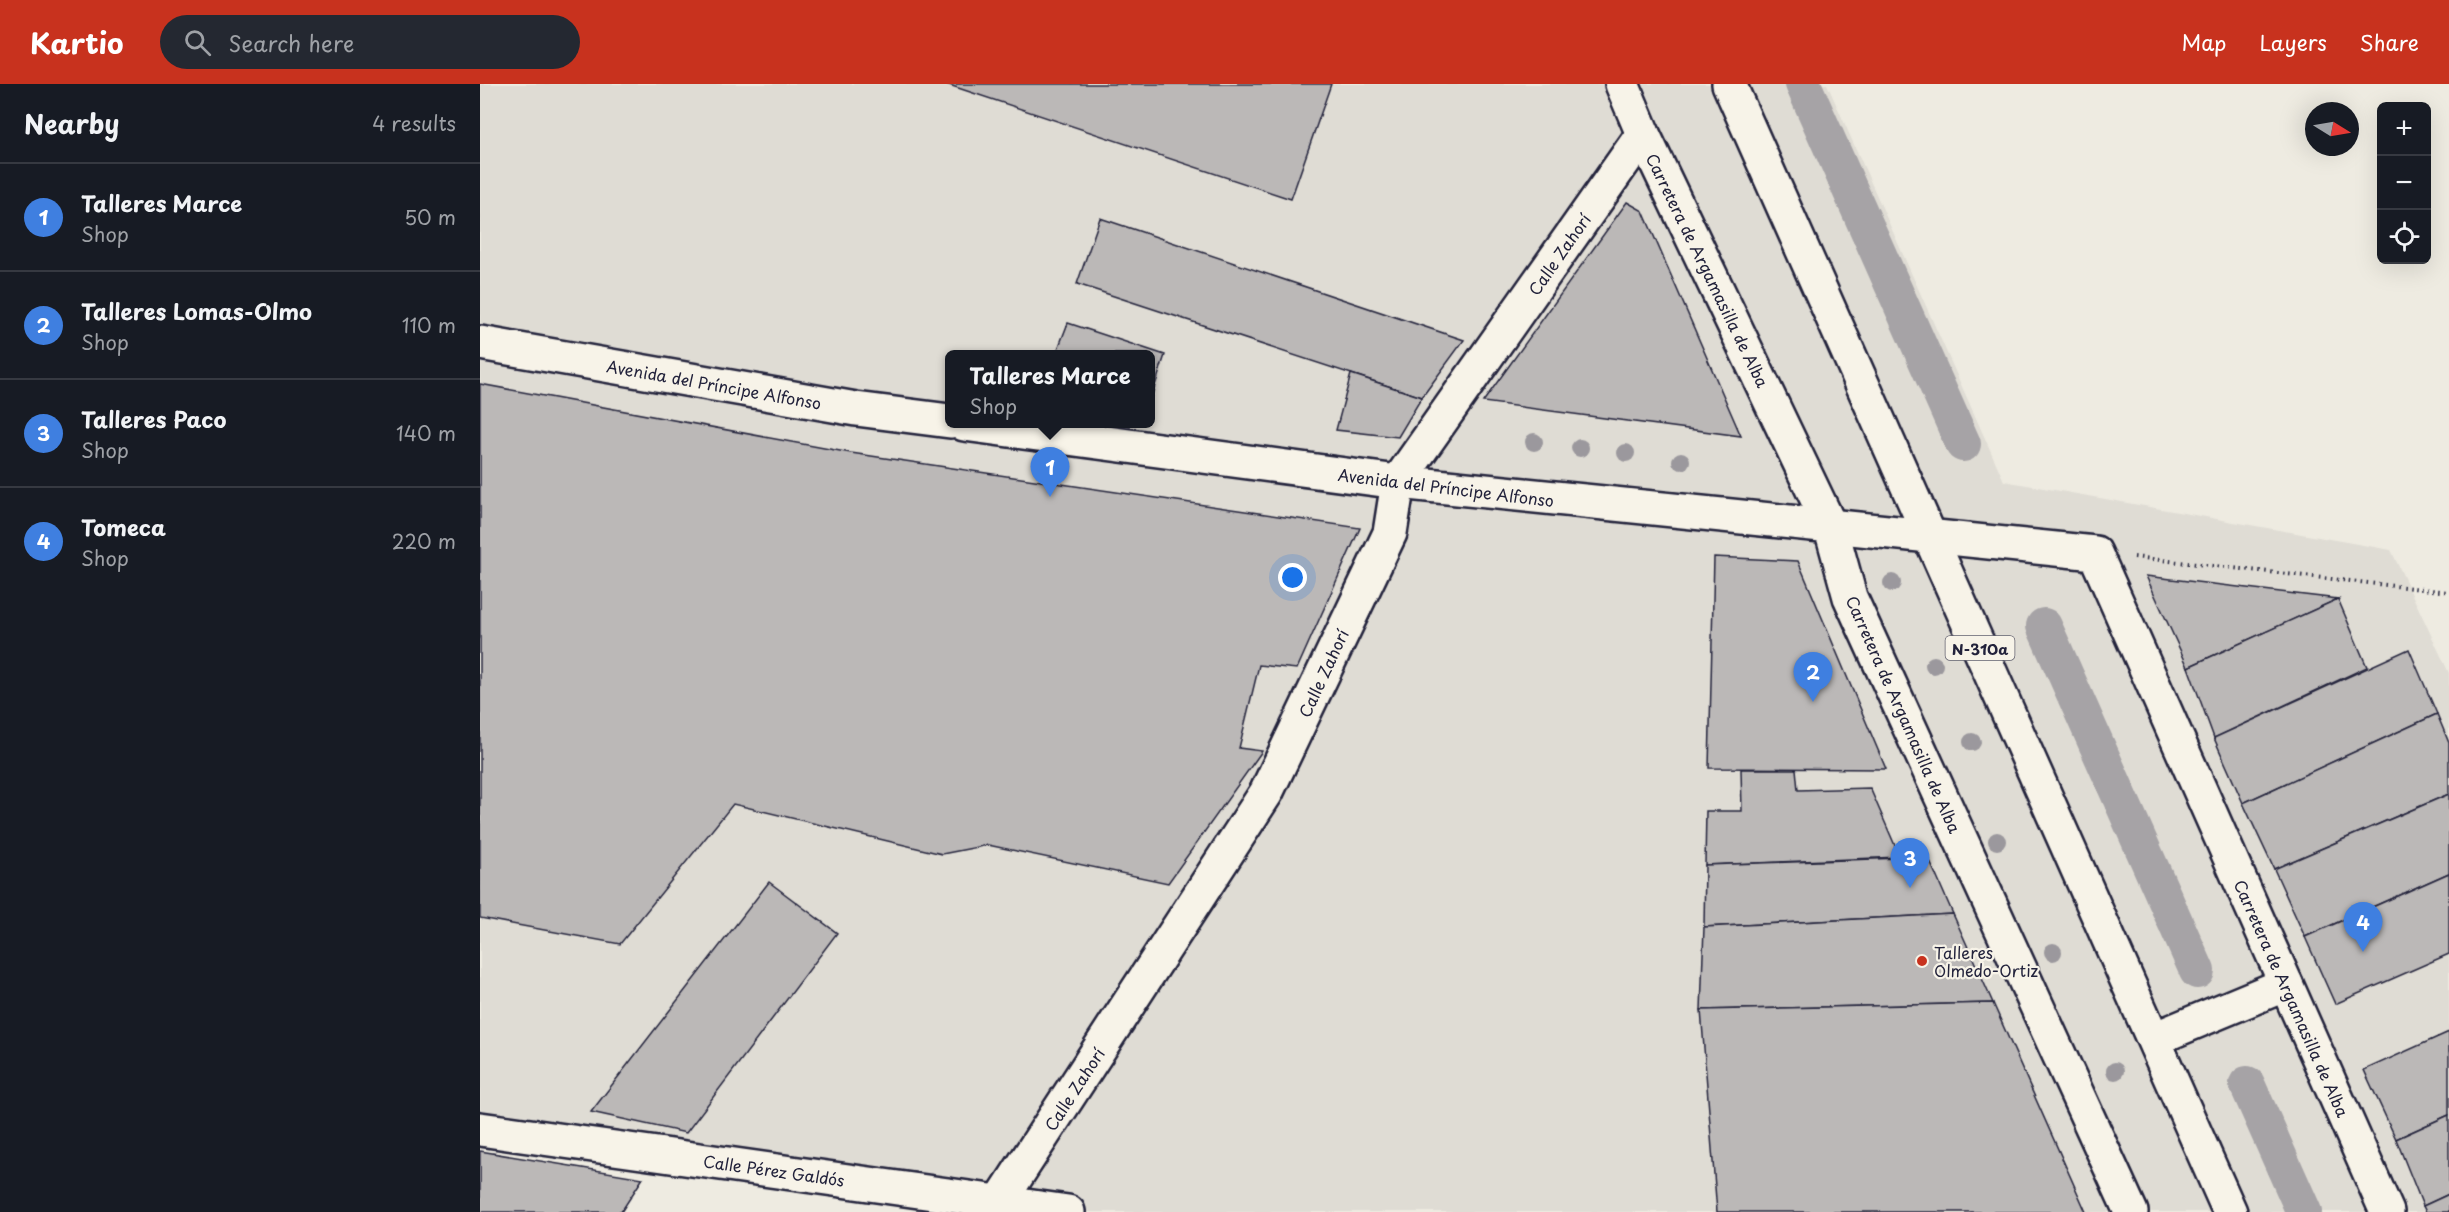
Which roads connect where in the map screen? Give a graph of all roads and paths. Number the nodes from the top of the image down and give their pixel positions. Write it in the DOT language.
graph roads {
  1 [pos="1622,84"];
  2 [pos="1729,84"];
  3 [pos="1643,134"];
  4 [pos="480,343"];
  5 [pos="945,421"];
  6 [pos="1001,428"];
  7 [pos="1398,482"];
  8 [pos="1832,528"];
  9 [pos="1930,535"];
  10 [pos="2095,553"];
  11 [pos="2449,592"];
  12 [pos="2286,984"];
  13 [pos="2154,1039"];
  14 [pos="480,1129"];
  15 [pos="997,1207"];
  16 [pos="1068,1212"];
  17 [pos="2131,1212"];
  18 [pos="2230,1212"];
  19 [pos="2387,1212"];
  1 -- 3 [label="main road, Carretera de Argamasilla de Alba"];
  2 -- 9 [label="main road, N-310a"];
  3 -- 7 [label="main road, Calle Zahorí"];
  3 -- 8 [label="main road, Carretera de Argamasilla de Alba"];
  4 -- 5 [label="main road, Avenida del Príncipe Alfonso"];
  6 -- 7 [label="main road, Avenida del Príncipe Alfonso"];
  7 -- 8 [label="main road, Avenida del Príncipe Alfonso"];
  7 -- 15 [label="main road, Calle Zahorí"];
  8 -- 9 [label="main road, Avenida del Príncipe Alfonso"];
  8 -- 17 [label="main road, Carretera de Argamasilla de Alba"];
  9 -- 10 [label="main road, Avenida del Príncipe Alfonso"];
  9 -- 13 [label="main road, N-310a"];
  10 -- 11 [label="path"];
  10 -- 12 [label="main road, Carretera de Argamasilla de Alba"];
  12 -- 13 [label="main road"];
  12 -- 19 [label="main road, Carretera de Argamasilla de Alba"];
  13 -- 18 [label="main road, N-310a"];
  14 -- 15 [label="main road, Calle Pérez Galdós"];
  15 -- 16 [label="main road, Calle Pérez Galdós"];
}
